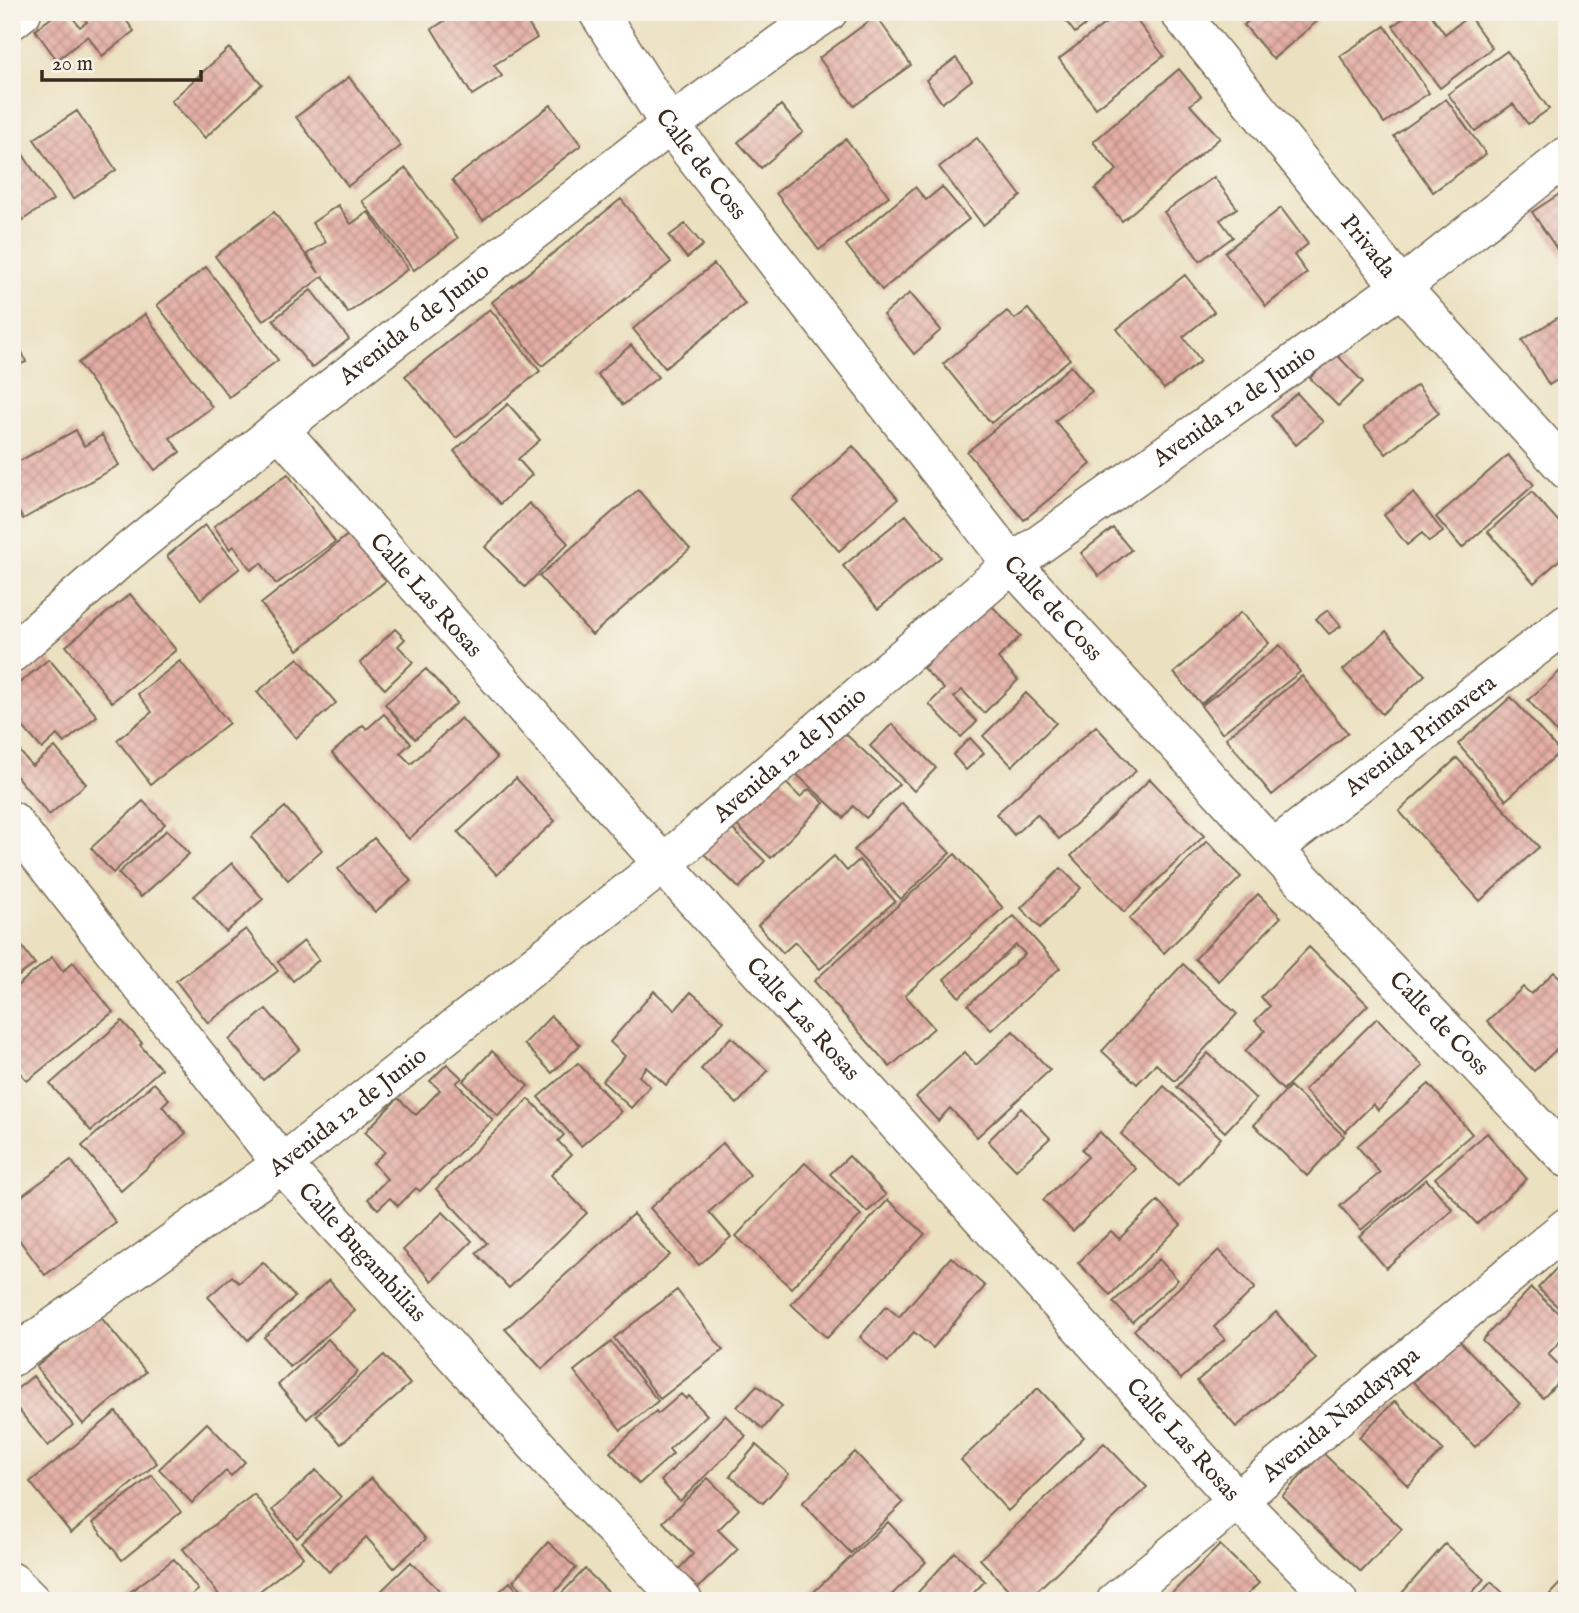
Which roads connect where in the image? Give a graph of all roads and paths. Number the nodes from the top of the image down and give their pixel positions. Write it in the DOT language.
graph roads {
  1 [pos="22,12"];
  2 [pos="598,12"];
  3 [pos="828,12"];
  4 [pos="1179,12"];
  5 [pos="12,20"];
  6 [pos="670,125"];
  7 [pos="1567,156"];
  8 [pos="1401,287"];
  9 [pos="279,429"];
  10 [pos="1567,470"];
  11 [pos="1012,564"];
  12 [pos="1567,623"];
  13 [pos="12,653"];
  14 [pos="12,821"];
  15 [pos="1273,849"];
  16 [pos="663,864"];
  17 [pos="1567,1158"];
  18 [pos="282,1164"];
  19 [pos="1567,1227"];
  20 [pos="12,1357"];
  21 [pos="1236,1499"];
  22 [pos="12,1582"];
  23 [pos="31,1601"];
  24 [pos="682,1601"];
  25 [pos="1116,1601"];
  26 [pos="1338,1601"];
  1 -- 5 [label="street"];
  2 -- 6 [label="street, Calle de Coss"];
  3 -- 6 [label="street, Avenida 6 de Junio"];
  4 -- 8 [label="street, Privada"];
  6 -- 9 [label="street, Avenida 6 de Junio"];
  6 -- 11 [label="street, Calle de Coss"];
  7 -- 8 [label="street, Avenida 12 de Junio"];
  8 -- 10 [label="street, Privada"];
  8 -- 11 [label="street, Avenida 12 de Junio"];
  9 -- 13 [label="street, Avenida 6 de Junio"];
  9 -- 16 [label="street, Calle Las Rosas"];
  11 -- 15 [label="street, Calle de Coss"];
  11 -- 16 [label="street, Avenida 12 de Junio"];
  12 -- 15 [label="street, Avenida Primavera"];
  14 -- 18 [label="street, Calle Bugambilias"];
  15 -- 17 [label="street, Calle de Coss"];
  16 -- 18 [label="street, Avenida 12 de Junio"];
  16 -- 21 [label="street, Calle Las Rosas"];
  18 -- 20 [label="street, Avenida 12 de Junio"];
  18 -- 24 [label="street, Calle Bugambilias"];
  19 -- 21 [label="street, Avenida Nandayapa"];
  21 -- 25 [label="street, Avenida Nandayapa"];
  21 -- 26 [label="street, Calle Las Rosas"];
  22 -- 23 [label="street"];
}
